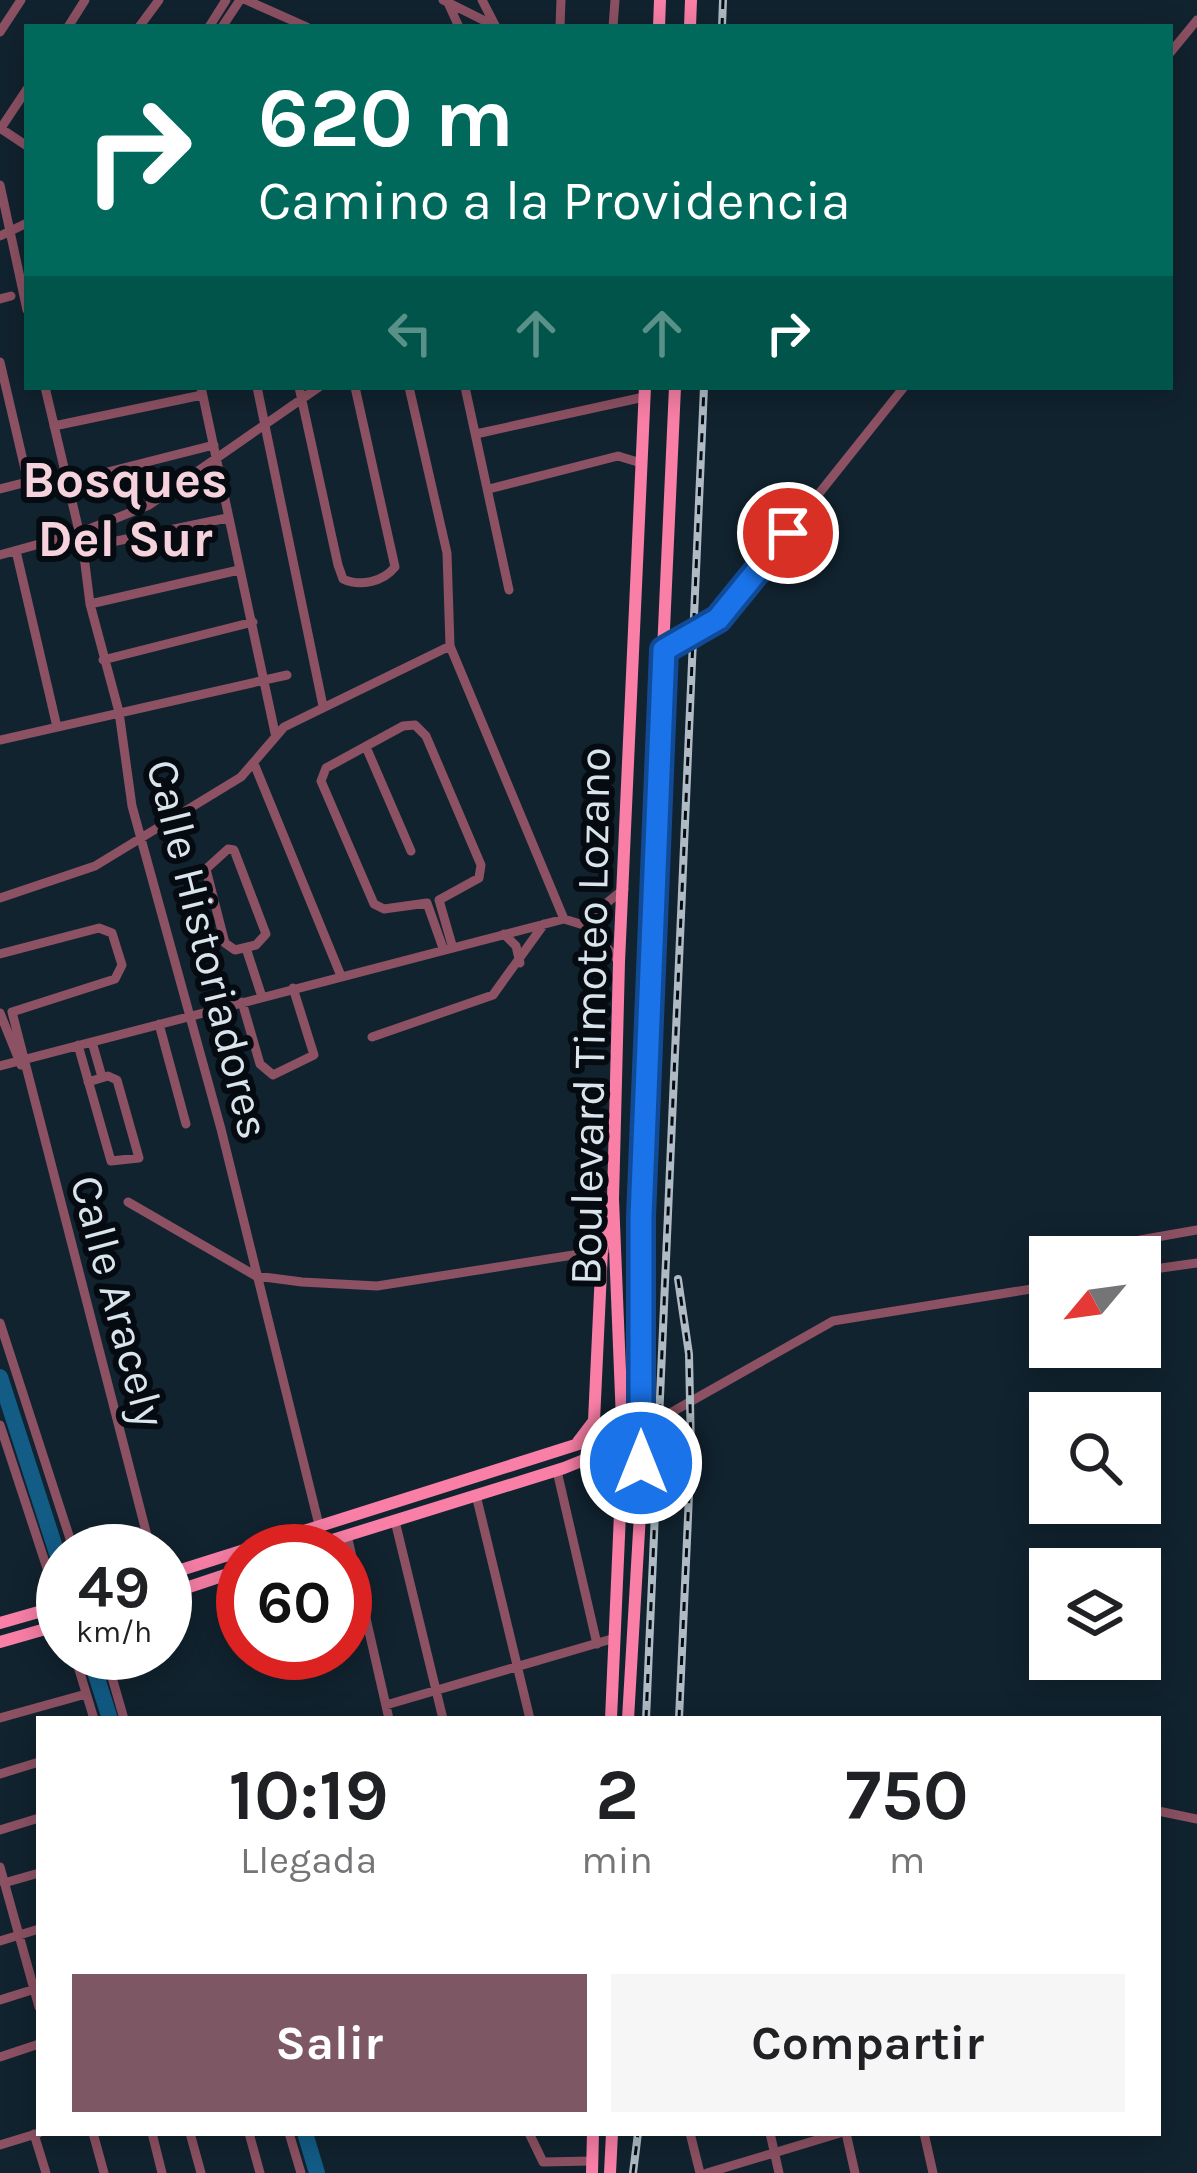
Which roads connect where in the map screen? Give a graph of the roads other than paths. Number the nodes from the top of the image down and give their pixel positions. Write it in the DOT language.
graph roads {
  1 [pos="21,0"];
  2 [pos="243,0"];
  3 [pos="446,1"];
  4 [pos="1197,20"];
  5 [pos="224,24"];
  6 [pos="300,24"];
  7 [pos="491,24"];
  8 [pos="0,32"];
  9 [pos="1173,49"];
  10 [pos="24,92"];
  11 [pos="0,128"];
  12 [pos="0,185"];
  13 [pos="5,234"];
  14 [pos="24,295"];
  15 [pos="0,362"];
  16 [pos="46,390"];
  17 [pos="258,390"];
  18 [pos="356,390"];
  19 [pos="411,390"];
  20 [pos="466,390"];
  21 [pos="644,390"];
  22 [pos="675,390"];
  23 [pos="902,390"];
  24 [pos="202,391"];
  25 [pos="300,393"];
  26 [pos="265,423"];
  27 [pos="54,426"];
  28 [pos="476,434"];
  29 [pos="214,446"];
  30 [pos="218,462"];
  31 [pos="641,463"];
  32 [pos="51,476"];
  33 [pos="28,482"];
  34 [pos="68,482"];
  35 [pos="0,489"];
  36 [pos="489,489"];
  37 [pos="226,518"];
  38 [pos="79,533"];
  39 [pos="82,548"];
  40 [pos="16,551"];
  41 [pos="0,555"];
  42 [pos="239,570"];
  43 [pos="508,590"];
  44 [pos="90,604"];
  45 [pos="253,622"];
  46 [pos="450,646"];
  47 [pos="664,650"];
  48 [pos="103,660"];
  49 [pos="287,675"];
  50 [pos="266,680"];
  51 [pos="323,706"];
  52 [pos="119,712"];
  53 [pos="57,727"];
  54 [pos="275,734"];
  55 [pos="1,736"];
  56 [pos="366,747"];
  57 [pos="629,761"];
  58 [pos="255,766"];
  59 [pos="659,766"];
  60 [pos="626,813"];
  61 [pos="656,817"];
  62 [pos="140,837"];
  63 [pos="412,851"];
  64 [pos="624,889"];
  65 [pos="0,898"];
  66 [pos="564,919"];
  67 [pos="583,922"];
  68 [pos="544,924"];
  69 [pos="504,934"];
  70 [pos="448,947"];
  71 [pos="247,948"];
  72 [pos="0,954"];
  73 [pos="619,962"];
  74 [pos="520,963"];
  75 [pos="341,976"];
  76 [pos="293,988"];
  77 [pos="262,997"];
  78 [pos="242,1002"];
  79 [pos="6,1013"];
  80 [pos="190,1016"];
  81 [pos="158,1024"];
  82 [pos="372,1036"];
  83 [pos="92,1042"];
  84 [pos="78,1045"];
  85 [pos="22,1063"];
  86 [pos="0,1066"];
  87 [pos="102,1077"];
  88 [pos="88,1082"];
  89 [pos="186,1124"];
  90 [pos="128,1202"];
  91 [pos="1197,1230"];
  92 [pos="1161,1236"];
  93 [pos="609,1250"];
  94 [pos="1197,1263"];
  95 [pos="1161,1268"];
  96 [pos="256,1276"];
  97 [pos="1029,1289"];
  98 [pos="0,1323"];
  99 [pos="0,1425"];
  100 [pos="623,1427"];
  101 [pos="642,1429"];
  102 [pos="623,1445"];
  103 [pos="573,1446"];
  104 [pos="583,1461"];
  105 [pos="557,1471"];
  106 [pos="622,1492"];
  107 [pos="476,1496"];
  108 [pos="395,1520"];
  109 [pos="65,1524"];
  110 [pos="144,1524"];
  111 [pos="318,1524"];
  112 [pos="325,1524"];
  113 [pos="372,1527"];
  114 [pos="36,1534"];
  115 [pos="36,1617"];
  116 [pos="0,1623"];
  117 [pos="36,1625"];
  118 [pos="615,1638"];
  119 [pos="0,1642"];
  120 [pos="372,1644"];
  121 [pos="597,1644"];
  122 [pos="517,1666"];
  123 [pos="82,1680"];
  124 [pos="113,1680"];
  125 [pos="436,1690"];
  126 [pos="86,1694"];
  127 [pos="386,1705"];
  128 [pos="93,1716"];
  129 [pos="123,1716"];
  130 [pos="388,1716"];
  131 [pos="442,1716"];
  132 [pos="529,1716"];
  133 [pos="611,1716"];
  134 [pos="628,1716"];
  135 [pos="0,1718"];
  136 [pos="36,1763"];
  137 [pos="0,1774"];
  138 [pos="1161,1811"];
  139 [pos="1197,1819"];
  140 [pos="36,1820"];
  141 [pos="0,1830"];
  142 [pos="0,1867"];
  143 [pos="36,1874"];
  144 [pos="2,1884"];
  145 [pos="36,1930"];
  146 [pos="18,1935"];
  147 [pos="0,1941"];
  148 [pos="36,1989"];
  149 [pos="0,2000"];
  150 [pos="36,2045"];
  151 [pos="0,2057"];
  152 [pos="36,2133"];
  153 [pos="38,2136"];
  154 [pos="94,2136"];
  155 [pos="153,2136"];
  156 [pos="191,2136"];
  157 [pos="250,2136"];
  158 [pos="290,2136"];
  159 [pos="531,2136"];
  160 [pos="593,2136"];
  161 [pos="613,2136"];
  162 [pos="691,2136"];
  163 [pos="771,2136"];
  164 [pos="833,2136"];
  165 [pos="844,2136"];
  166 [pos="925,2136"];
  167 [pos="0,2145"];
  168 [pos="775,2153"];
  169 [pos="592,2167"];
  170 [pos="46,2173"];
  171 [pos="104,2173"];
  172 [pos="162,2173"];
  173 [pos="201,2173"];
  174 [pos="260,2173"];
  175 [pos="301,2173"];
  176 [pos="610,2173"];
  177 [pos="703,2173"];
  178 [pos="779,2173"];
  179 [pos="855,2173"];
  180 [pos="933,2173"];
  1 -- 8 [label="street"];
  2 -- 5 [label="street"];
  2 -- 6 [label="street"];
  3 -- 7 [label="street"];
  4 -- 9 [label="street"];
  10 -- 11 [label="street"];
  12 -- 13 [label="street"];
  13 -- 14 [label="street"];
  15 -- 33 [label="street"];
  16 -- 27 [label="street, Calle Historiadores"];
  17 -- 26 [label="street"];
  18 -- 25 [label="street"];
  19 -- 46 [label="street"];
  20 -- 28 [label="street"];
  21 -- 28 [label="street"];
  21 -- 31 [label="main road, Boulevard Timoteo Lozano"];
  22 -- 47 [label="main road, Boulevard Timoteo Lozano"];
  23 -- 47 [label="street"];
  24 -- 27 [label="street"];
  24 -- 29 [label="street"];
  25 -- 26 [label="street"];
  26 -- 30 [label="street"];
  26 -- 51 [label="street"];
  27 -- 34 [label="street, Calle Historiadores"];
  28 -- 36 [label="street"];
  29 -- 30 [label="street"];
  29 -- 34 [label="street"];
  30 -- 37 [label="street"];
  30 -- 38 [label="street"];
  31 -- 36 [label="street"];
  31 -- 57 [label="main road, Boulevard Timoteo Lozano"];
  32 -- 33 [label="street"];
  33 -- 35 [label="street"];
  34 -- 38 [label="street, Calle Historiadores"];
  36 -- 43 [label="street"];
  37 -- 39 [label="street"];
  37 -- 42 [label="street"];
  38 -- 39 [label="street, Calle Historiadores"];
  38 -- 40 [label="street"];
  39 -- 44 [label="street, Calle Historiadores"];
  40 -- 41 [label="street"];
  40 -- 53 [label="street"];
  42 -- 44 [label="street"];
  42 -- 45 [label="street"];
  44 -- 48 [label="street, Calle Historiadores"];
  45 -- 48 [label="street"];
  45 -- 50 [label="street"];
  46 -- 51 [label="street"];
  46 -- 66 [label="street"];
  47 -- 59 [label="main road, Boulevard Timoteo Lozano"];
  48 -- 52 [label="street, Calle Historiadores"];
  49 -- 50 [label="street"];
  50 -- 52 [label="street"];
  50 -- 54 [label="street"];
  51 -- 54 [label="street"];
  52 -- 53 [label="street"];
  52 -- 62 [label="street, Calle Historiadores"];
  53 -- 55 [label="street"];
  54 -- 58 [label="street"];
  56 -- 63 [label="street"];
  56 -- 70 [label="street"];
  56 -- 70 [label="street"];
  57 -- 59 [label="main road"];
  57 -- 60 [label="main road, Boulevard Timoteo Lozano"];
  58 -- 62 [label="street"];
  58 -- 75 [label="street"];
  59 -- 61 [label="main road, Boulevard Timoteo Lozano"];
  60 -- 61 [label="main road"];
  60 -- 64 [label="main road, Boulevard Timoteo Lozano"];
  61 -- 101 [label="main road, Boulevard Timoteo Lozano"];
  62 -- 65 [label="street"];
  62 -- 80 [label="street, Calle Historiadores"];
  64 -- 67 [label="street"];
  64 -- 73 [label="main road, Boulevard Timoteo Lozano"];
  66 -- 67 [label="street"];
  66 -- 68 [label="street"];
  67 -- 73 [label="street"];
  68 -- 69 [label="street"];
  68 -- 74 [label="street"];
  69 -- 70 [label="street"];
  69 -- 74 [label="street"];
  70 -- 75 [label="street"];
  71 -- 71 [label="street"];
  71 -- 77 [label="street"];
  72 -- 79 [label="street"];
  73 -- 93 [label="main road, Boulevard Timoteo Lozano"];
  74 -- 82 [label="street"];
  75 -- 76 [label="street"];
  76 -- 77 [label="street"];
  76 -- 78 [label="street"];
  77 -- 78 [label="street"];
  78 -- 80 [label="street"];
  79 -- 85 [label="street, Calle Aracely"];
  80 -- 81 [label="street"];
  80 -- 96 [label="street, Calle Historiadores"];
  81 -- 83 [label="street"];
  81 -- 89 [label="street"];
  83 -- 84 [label="street"];
  83 -- 87 [label="street"];
  84 -- 85 [label="street"];
  84 -- 88 [label="street"];
  85 -- 86 [label="street"];
  85 -- 110 [label="street, Calle Aracely"];
  87 -- 88 [label="street"];
  87 -- 88 [label="street"];
  90 -- 96 [label="street"];
  91 -- 92 [label="street"];
  93 -- 96 [label="street"];
  93 -- 100 [label="main road, Boulevard Timoteo Lozano"];
  93 -- 103 [label="main road"];
  94 -- 95 [label="street"];
  96 -- 111 [label="street, Calle Historiadores"];
  97 -- 101 [label="street"];
  98 -- 109 [label="street"];
  99 -- 114 [label="street"];
  100 -- 101 [label="main road"];
  100 -- 102 [label="main road, Boulevard Timoteo Lozano"];
  100 -- 103 [label="main road"];
  101 -- 102 [label="main road"];
  101 -- 134 [label="main road, Boulevard Timoteo Lozano"];
  102 -- 104 [label="main road"];
  102 -- 106 [label="main road, Boulevard Timoteo Lozano"];
  103 -- 112 [label="main road"];
  104 -- 105 [label="main road"];
  104 -- 106 [label="main road"];
  105 -- 107 [label="main road"];
  105 -- 121 [label="street"];
  106 -- 118 [label="main road, Boulevard Timoteo Lozano"];
  107 -- 108 [label="main road"];
  107 -- 122 [label="street"];
  108 -- 113 [label="main road"];
  108 -- 125 [label="street"];
  115 -- 116 [label="main road"];
  117 -- 119 [label="main road"];
  118 -- 121 [label="street"];
  118 -- 133 [label="main road, Boulevard Timoteo Lozano"];
  120 -- 127 [label="street"];
  121 -- 122 [label="street"];
  122 -- 125 [label="street"];
  122 -- 132 [label="street"];
  123 -- 126 [label="street"];
  124 -- 129 [label="street"];
  125 -- 127 [label="street"];
  125 -- 131 [label="street"];
  126 -- 128 [label="street"];
  126 -- 135 [label="street"];
  127 -- 130 [label="street"];
  136 -- 137 [label="street"];
  138 -- 139 [label="street"];
  140 -- 141 [label="street"];
  142 -- 144 [label="street"];
  143 -- 144 [label="street"];
  144 -- 146 [label="street"];
  145 -- 146 [label="street"];
  146 -- 147 [label="street"];
  146 -- 148 [label="street"];
  148 -- 149 [label="street"];
  150 -- 151 [label="street"];
  152 -- 167 [label="street"];
  153 -- 170 [label="street"];
  154 -- 171 [label="street"];
  155 -- 172 [label="street"];
  156 -- 173 [label="street"];
  157 -- 174 [label="street"];
  158 -- 175 [label="street"];
  159 -- 169 [label="street"];
  160 -- 169 [label="main road"];
  161 -- 176 [label="main road"];
  162 -- 177 [label="street"];
  163 -- 168 [label="street"];
  164 -- 168 [label="street"];
  165 -- 179 [label="street"];
  166 -- 180 [label="street"];
  168 -- 177 [label="street"];
  168 -- 178 [label="street"];
}
